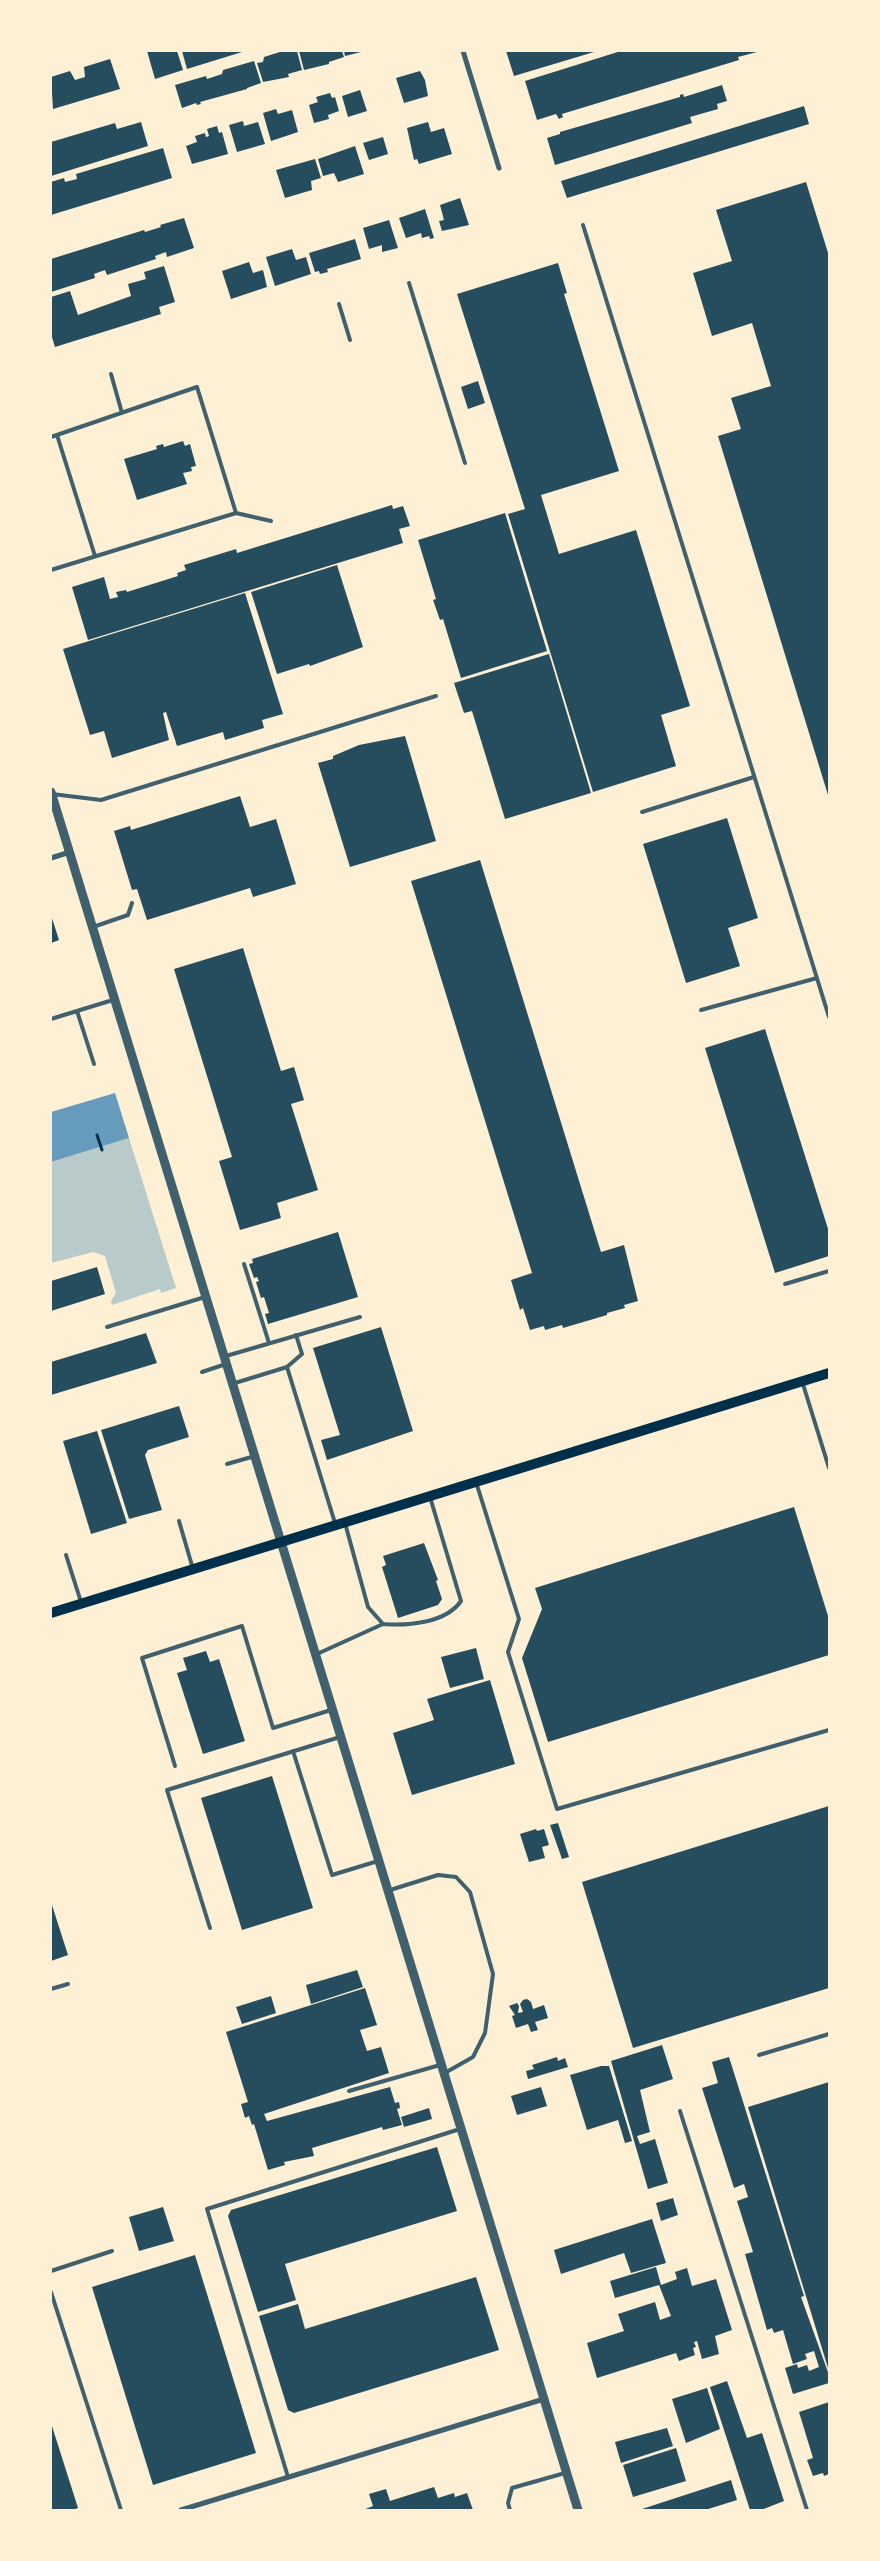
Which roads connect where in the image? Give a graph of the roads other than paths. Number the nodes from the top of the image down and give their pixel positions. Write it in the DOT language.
graph roads {
  1 [pos="463,51"];
  2 [pos="499,168"];
  3 [pos="583,225"];
  4 [pos="409,283"];
  5 [pos="339,304"];
  6 [pos="350,340"];
  7 [pos="111,374"];
  8 [pos="122,413"];
  9 [pos="57,436"];
  10 [pos="51,437"];
  11 [pos="465,463"];
  12 [pos="236,513"];
  13 [pos="271,520"];
  14 [pos="95,556"];
  15 [pos="51,570"];
  16 [pos="436,696"];
  17 [pos="754,777"];
  18 [pos="51,793"];
  19 [pos="642,812"];
  20 [pos="70,852"];
  21 [pos="51,858"];
  22 [pos="132,903"];
  23 [pos="93,927"];
  24 [pos="817,978"];
  25 [pos="116,999"];
  26 [pos="701,1010"];
  27 [pos="77,1011"];
  28 [pos="829,1017"];
  29 [pos="51,1019"];
  30 [pos="94,1064"];
  31 [pos="244,1264"];
  32 [pos="829,1271"];
  33 [pos="786,1284"];
  34 [pos="208,1296"];
  35 [pos="360,1316"];
  36 [pos="107,1328"];
  37 [pos="296,1335"];
  38 [pos="269,1343"];
  39 [pos="227,1359"];
  40 [pos="287,1367"];
  41 [pos="202,1372"];
  42 [pos="829,1373"];
  43 [pos="802,1381"];
  44 [pos="235,1383"];
  45 [pos="257,1455"];
  46 [pos="827,1455"];
  47 [pos="227,1464"];
  48 [pos="829,1468"];
  49 [pos="476,1482"];
  50 [pos="430,1497"];
  51 [pos="179,1521"];
  52 [pos="340,1524"];
  53 [pos="282,1543"];
  54 [pos="66,1555"];
  55 [pos="194,1570"];
  56 [pos="82,1604"];
  57 [pos="51,1613"];
  58 [pos="383,1624"];
  59 [pos="314,1654"];
  60 [pos="331,1710"];
  61 [pos="829,1730"];
  62 [pos="340,1738"];
  63 [pos="293,1751"];
  64 [pos="175,1766"];
  65 [pos="378,1861"];
  66 [pos="387,1891"];
  67 [pos="210,1928"];
  68 [pos="68,1984"];
  69 [pos="51,1989"];
  70 [pos="829,2034"];
  71 [pos="759,2055"];
  72 [pos="440,2064"];
  73 [pos="443,2074"];
  74 [pos="349,2091"];
  75 [pos="680,2111"];
  76 [pos="460,2129"];
  77 [pos="112,2251"];
  78 [pos="51,2271"];
  79 [pos="51,2292"];
  80 [pos="544,2399"];
  81 [pos="566,2472"];
  82 [pos="288,2477"];
  83 [pos="121,2510"];
  84 [pos="181,2510"];
  85 [pos="510,2510"];
  86 [pos="578,2510"];
  87 [pos="807,2510"];
  1 -- 2 [label="street"];
  3 -- 17 [label="lane"];
  4 -- 11 [label="lane"];
  5 -- 6 [label="lane"];
  7 -- 8 [label="lane"];
  8 -- 9 [label="lane"];
  8 -- 12 [label="lane"];
  9 -- 10 [label="lane"];
  9 -- 14 [label="lane"];
  12 -- 13 [label="lane"];
  12 -- 14 [label="lane"];
  14 -- 15 [label="lane"];
  16 -- 18 [label="lane"];
  17 -- 19 [label="lane"];
  17 -- 24 [label="lane"];
  18 -- 20 [label="street"];
  20 -- 21 [label="street"];
  20 -- 23 [label="street"];
  22 -- 23 [label="lane"];
  23 -- 25 [label="street"];
  24 -- 26 [label="lane"];
  24 -- 28 [label="lane"];
  25 -- 27 [label="lane"];
  25 -- 34 [label="street"];
  27 -- 29 [label="lane"];
  27 -- 30 [label="lane"];
  31 -- 38 [label="lane"];
  32 -- 33 [label="lane"];
  34 -- 36 [label="lane"];
  34 -- 39 [label="street"];
  35 -- 37 [label="lane"];
  37 -- 38 [label="lane"];
  37 -- 40 [label="lane"];
  38 -- 39 [label="lane"];
  39 -- 41 [label="lane"];
  39 -- 44 [label="street"];
  40 -- 44 [label="lane"];
  40 -- 52 [label="lane"];
  42 -- 43 [label="main road"];
  43 -- 46 [label="lane"];
  43 -- 49 [label="main road"];
  44 -- 45 [label="street"];
  45 -- 47 [label="lane"];
  45 -- 53 [label="street"];
  46 -- 48 [label="lane"];
  49 -- 50 [label="main road"];
  49 -- 61 [label="lane"];
  50 -- 52 [label="main road"];
  50 -- 58 [label="lane"];
  51 -- 55 [label="lane"];
  52 -- 53 [label="main road"];
  52 -- 58 [label="lane"];
  53 -- 55 [label="main road"];
  53 -- 59 [label="street"];
  54 -- 56 [label="lane"];
  55 -- 56 [label="main road"];
  56 -- 57 [label="main road"];
  58 -- 59 [label="lane"];
  59 -- 60 [label="street"];
  60 -- 62 [label="street"];
  60 -- 64 [label="lane"];
  62 -- 63 [label="lane"];
  62 -- 65 [label="street"];
  63 -- 65 [label="lane"];
  63 -- 67 [label="lane"];
  65 -- 66 [label="street"];
  66 -- 72 [label="street"];
  66 -- 73 [label="lane"];
  68 -- 69 [label="lane"];
  70 -- 71 [label="lane"];
  72 -- 73 [label="street"];
  72 -- 74 [label="lane"];
  73 -- 76 [label="street"];
  75 -- 87 [label="lane"];
  76 -- 80 [label="street"];
  76 -- 82 [label="lane"];
  77 -- 78 [label="lane"];
  79 -- 83 [label="lane"];
  80 -- 81 [label="street"];
  80 -- 82 [label="street"];
  81 -- 85 [label="lane"];
  81 -- 86 [label="street"];
  82 -- 84 [label="street"];
}
